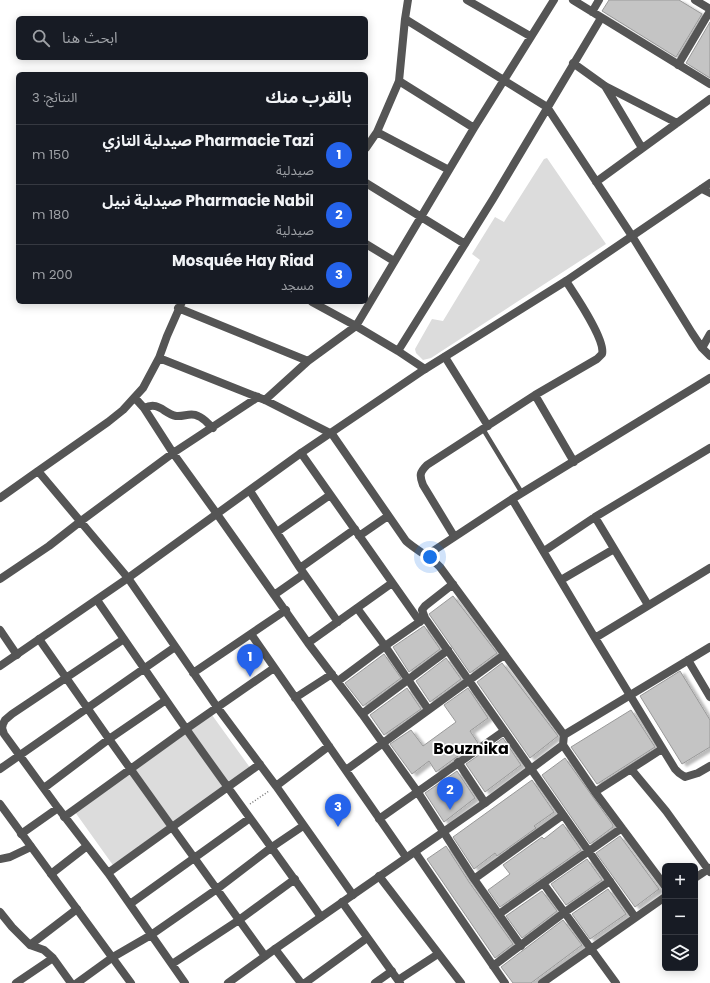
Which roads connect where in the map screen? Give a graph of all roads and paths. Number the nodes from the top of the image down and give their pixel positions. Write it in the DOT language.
graph roads {
  1 [pos="408,0"];
  2 [pos="467,0"];
  3 [pos="554,0"];
  4 [pos="573,0"];
  5 [pos="599,0"];
  6 [pos="695,0"];
  7 [pos="710,10"];
  8 [pos="592,12"];
  9 [pos="601,18"];
  10 [pos="405,19"];
  11 [pos="530,36"];
  12 [pos="573,63"];
  13 [pos="678,65"];
  14 [pos="504,80"];
  15 [pos="399,81"];
  16 [pos="710,84"];
  17 [pos="604,86"];
  18 [pos="710,99"];
  19 [pos="547,107"];
  20 [pos="677,123"];
  21 [pos="474,128"];
  22 [pos="377,132"];
  23 [pos="368,145"];
  24 [pos="642,148"];
  25 [pos="449,170"];
  26 [pos="596,182"];
  27 [pos="710,183"];
  28 [pos="368,184"];
  29 [pos="702,189"];
  30 [pos="710,193"];
  31 [pos="421,217"];
  32 [pos="632,236"];
  33 [pos="465,244"];
  34 [pos="368,245"];
  35 [pos="394,262"];
  36 [pos="566,281"];
  37 [pos="316,304"];
  38 [pos="180,305"];
  39 [pos="356,326"];
  40 [pos="710,334"];
  41 [pos="702,348"];
  42 [pos="398,351"];
  43 [pos="710,356"];
  44 [pos="445,357"];
  45 [pos="159,358"];
  46 [pos="308,361"];
  47 [pos="425,369"];
  48 [pos="710,378"];
  49 [pos="535,395"];
  50 [pos="135,398"];
  51 [pos="262,398"];
  52 [pos="144,408"];
  53 [pos="485,427"];
  54 [pos="213,428"];
  55 [pos="332,434"];
  56 [pos="709,450"];
  57 [pos="173,453"];
  58 [pos="301,454"];
  59 [pos="574,462"];
  60 [pos="38,471"];
  61 [pos="250,491"];
  62 [pos="522,493"];
  63 [pos="330,495"];
  64 [pos="0,498"];
  65 [pos="512,499"];
  66 [pos="217,514"];
  67 [pos="388,516"];
  68 [pos="595,517"];
  69 [pos="81,521"];
  70 [pos="277,532"];
  71 [pos="357,533"];
  72 [pos="454,536"];
  73 [pos="614,549"];
  74 [pos="544,551"];
  75 [pos="427,555"];
  76 [pos="710,568"];
  77 [pos="302,571"];
  78 [pos="128,578"];
  79 [pos="0,579"];
  80 [pos="561,580"];
  81 [pos="392,583"];
  82 [pos="453,584"];
  83 [pos="274,595"];
  84 [pos="96,600"];
  85 [pos="648,605"];
  86 [pos="357,608"];
  87 [pos="286,610"];
  88 [pos="422,620"];
  89 [pos="338,622"];
  90 [pos="0,630"];
  91 [pos="251,634"];
  92 [pos="595,638"];
  93 [pos="40,639"];
  94 [pos="124,639"];
  95 [pos="308,643"];
  96 [pos="385,646"];
  97 [pos="176,647"];
  98 [pos="710,647"];
  99 [pos="448,650"];
  100 [pos="16,655"];
  101 [pos="504,655"];
  102 [pos="688,660"];
  103 [pos="0,666"];
  104 [pos="144,668"];
  105 [pos="274,668"];
  106 [pos="193,673"];
  107 [pos="332,674"];
  108 [pos="67,678"];
  109 [pos="408,680"];
  110 [pos="470,680"];
  111 [pos="338,681"];
  112 [pos="630,695"];
  113 [pos="710,697"];
  114 [pos="295,698"];
  115 [pos="166,700"];
  116 [pos="217,707"];
  117 [pos="88,708"];
  118 [pos="428,709"];
  119 [pos="362,714"];
  120 [pos="186,729"];
  121 [pos="504,730"];
  122 [pos="564,735"];
  123 [pos="109,739"];
  124 [pos="382,743"];
  125 [pos="563,745"];
  126 [pos="329,746"];
  127 [pos="662,749"];
  128 [pos="20,756"];
  129 [pos="458,762"];
  130 [pos="260,764"];
  131 [pos="710,766"];
  132 [pos="532,768"];
  133 [pos="0,769"];
  134 [pos="131,769"];
  135 [pos="631,769"];
  136 [pos="346,770"];
  137 [pos="227,786"];
  138 [pos="276,786"];
  139 [pos="44,788"];
  140 [pos="416,792"];
  141 [pos="595,792"];
  142 [pos="485,803"];
  143 [pos="0,804"];
  144 [pos="58,808"];
  145 [pos="244,808"];
  146 [pos="563,815"];
  147 [pos="64,817"];
  148 [pos="250,818"];
  149 [pos="379,819"];
  150 [pos="172,826"];
  151 [pos="303,826"];
  152 [pos="622,828"];
  153 [pos="444,832"];
  154 [pos="21,834"];
  155 [pos="87,846"];
  156 [pos="30,847"];
  157 [pos="272,848"];
  158 [pos="589,851"];
  159 [pos="415,852"];
  160 [pos="195,857"];
  161 [pos="406,857"];
  162 [pos="0,859"];
  163 [pos="709,870"];
  164 [pos="108,873"];
  165 [pos="51,874"];
  166 [pos="379,876"];
  167 [pos="698,876"];
  168 [pos="294,879"];
  169 [pos="474,879"];
  170 [pos="610,881"];
  171 [pos="662,882"];
  172 [pos="544,883"];
  173 [pos="217,889"];
  174 [pos="353,895"];
  175 [pos="662,899"];
  176 [pos="342,902"];
  177 [pos="130,904"];
  178 [pos="77,909"];
  179 [pos="0,912"];
  180 [pos="565,912"];
  181 [pos="499,914"];
  182 [pos="635,916"];
  183 [pos="320,917"];
  184 [pos="239,920"];
  185 [pos="151,935"];
  186 [pos="367,938"];
  187 [pos="30,945"];
  188 [pos="521,946"];
  189 [pos="591,948"];
  190 [pos="275,949"];
  191 [pos="438,954"];
  192 [pos="265,956"];
  193 [pos="112,957"];
  194 [pos="53,958"];
  195 [pos="172,964"];
  196 [pos="493,966"];
  197 [pos="392,971"];
  198 [pos="399,982"];
  199 [pos="613,982"];
  200 [pos="16,983"];
  201 [pos="71,983"];
  202 [pos="78,983"];
  203 [pos="131,983"];
  204 [pos="185,983"];
  205 [pos="228,983"];
  206 [pos="301,983"];
  207 [pos="305,983"];
  208 [pos="375,983"];
  209 [pos="461,983"];
  210 [pos="505,983"];
  211 [pos="542,983"];
  1 -- 10 [label="street"];
  2 -- 11 [label="street"];
  3 -- 11 [label="street"];
  4 -- 8 [label="street"];
  5 -- 8 [label="street"];
  6 -- 7 [label="street"];
  7 -- 13 [label="street"];
  8 -- 9 [label="street"];
  9 -- 12 [label="street"];
  9 -- 13 [label="street"];
  10 -- 14 [label="street"];
  10 -- 15 [label="street"];
  11 -- 14 [label="street"];
  12 -- 17 [label="street"];
  12 -- 19 [label="street"];
  13 -- 16 [label="street"];
  14 -- 19 [label="street"];
  14 -- 21 [label="street"];
  15 -- 21 [label="street"];
  15 -- 22 [label="street"];
  17 -- 20 [label="street"];
  17 -- 24 [label="street"];
  18 -- 20 [label="street"];
  19 -- 26 [label="street"];
  19 -- 33 [label="street"];
  20 -- 24 [label="street"];
  21 -- 25 [label="street"];
  22 -- 23 [label="street"];
  22 -- 25 [label="street"];
  24 -- 26 [label="street"];
  25 -- 31 [label="street"];
  26 -- 32 [label="street"];
  27 -- 29 [label="street"];
  28 -- 31 [label="street"];
  29 -- 30 [label="street"];
  29 -- 32 [label="street"];
  31 -- 33 [label="street"];
  31 -- 35 [label="street"];
  32 -- 36 [label="street"];
  32 -- 41 [label="street"];
  33 -- 42 [label="street"];
  34 -- 35 [label="street"];
  35 -- 39 [label="street"];
  36 -- 44 [label="street"];
  36 -- 49 [label="street"];
  37 -- 39 [label="street"];
  38 -- 45 [label="street"];
  38 -- 46 [label="street"];
  39 -- 42 [label="street"];
  39 -- 46 [label="street"];
  40 -- 41 [label="street"];
  41 -- 43 [label="street"];
  42 -- 47 [label="street"];
  44 -- 47 [label="street"];
  44 -- 53 [label="street"];
  45 -- 50 [label="street"];
  45 -- 51 [label="street"];
  46 -- 51 [label="street"];
  47 -- 55 [label="street"];
  48 -- 59 [label="street"];
  49 -- 53 [label="street"];
  49 -- 59 [label="street"];
  50 -- 52 [label="street"];
  50 -- 60 [label="street"];
  51 -- 54 [label="street"];
  51 -- 55 [label="street"];
  52 -- 54 [label="street"];
  52 -- 57 [label="street"];
  53 -- 62 [label="lane"];
  53 -- 72 [label="street"];
  54 -- 57 [label="street"];
  55 -- 58 [label="street"];
  55 -- 67 [label="street"];
  56 -- 68 [label="street"];
  57 -- 66 [label="street"];
  57 -- 69 [label="street"];
  58 -- 61 [label="street"];
  58 -- 63 [label="street"];
  59 -- 62 [label="street"];
  60 -- 64 [label="street"];
  60 -- 69 [label="street"];
  61 -- 66 [label="street"];
  61 -- 70 [label="street"];
  62 -- 65 [label="street"];
  63 -- 70 [label="street"];
  63 -- 71 [label="street"];
  65 -- 72 [label="street"];
  65 -- 74 [label="street"];
  66 -- 78 [label="street"];
  66 -- 83 [label="street"];
  67 -- 71 [label="street"];
  67 -- 75 [label="street"];
  68 -- 73 [label="street"];
  68 -- 74 [label="street"];
  69 -- 78 [label="street"];
  69 -- 79 [label="street"];
  70 -- 77 [label="street"];
  71 -- 77 [label="street"];
  71 -- 81 [label="street"];
  72 -- 75 [label="street"];
  73 -- 80 [label="street"];
  73 -- 85 [label="street"];
  74 -- 80 [label="street"];
  75 -- 82 [label="street"];
  76 -- 85 [label="street"];
  77 -- 83 [label="street"];
  77 -- 89 [label="street"];
  78 -- 84 [label="street"];
  78 -- 97 [label="street"];
  80 -- 92 [label="street"];
  81 -- 86 [label="street"];
  81 -- 88 [label="street"];
  82 -- 88 [label="street"];
  82 -- 101 [label="street"];
  83 -- 87 [label="street"];
  84 -- 93 [label="street"];
  84 -- 94 [label="street"];
  85 -- 92 [label="street"];
  86 -- 89 [label="street"];
  86 -- 96 [label="street"];
  87 -- 91 [label="street"];
  87 -- 95 [label="street"];
  88 -- 96 [label="street"];
  88 -- 99 [label="street"];
  89 -- 95 [label="street"];
  90 -- 100 [label="street"];
  91 -- 105 [label="street"];
  91 -- 106 [label="street"];
  92 -- 112 [label="street"];
  93 -- 100 [label="street"];
  93 -- 108 [label="street"];
  94 -- 104 [label="street"];
  94 -- 108 [label="street"];
  95 -- 107 [label="street"];
  96 -- 109 [label="street"];
  96 -- 111 [label="street"];
  97 -- 104 [label="street"];
  97 -- 106 [label="street"];
  98 -- 102 [label="street"];
  99 -- 109 [label="street"];
  99 -- 110 [label="street"];
  100 -- 103 [label="street"];
  101 -- 110 [label="street"];
  101 -- 122 [label="street"];
  102 -- 112 [label="street"];
  102 -- 113 [label="street"];
  104 -- 115 [label="street"];
  104 -- 117 [label="street"];
  105 -- 114 [label="street"];
  105 -- 116 [label="street"];
  106 -- 116 [label="street"];
  107 -- 111 [label="street"];
  107 -- 114 [label="street"];
  108 -- 117 [label="street"];
  108 -- 128 [label="street"];
  109 -- 118 [label="street"];
  109 -- 119 [label="street"];
  110 -- 118 [label="street"];
  110 -- 121 [label="street"];
  111 -- 119 [label="street"];
  112 -- 122 [label="street"];
  112 -- 127 [label="street"];
  114 -- 126 [label="street"];
  115 -- 120 [label="street"];
  115 -- 123 [label="street"];
  116 -- 120 [label="street"];
  116 -- 130 [label="street"];
  117 -- 123 [label="street"];
  117 -- 128 [label="street"];
  118 -- 124 [label="street"];
  119 -- 124 [label="street"];
  120 -- 134 [label="street"];
  120 -- 137 [label="street"];
  121 -- 129 [label="street"];
  121 -- 132 [label="street"];
  122 -- 125 [label="street"];
  123 -- 134 [label="street"];
  123 -- 139 [label="street"];
  124 -- 136 [label="street"];
  124 -- 140 [label="street"];
  125 -- 132 [label="street"];
  125 -- 141 [label="street"];
  126 -- 136 [label="street"];
  126 -- 138 [label="street"];
  127 -- 131 [label="street"];
  127 -- 135 [label="street"];
  128 -- 133 [label="street"];
  128 -- 139 [label="street"];
  129 -- 140 [label="street"];
  129 -- 142 [label="street"];
  130 -- 137 [label="street"];
  130 -- 138 [label="street"];
  132 -- 142 [label="street"];
  132 -- 146 [label="street"];
  134 -- 147 [label="street"];
  134 -- 150 [label="street"];
  135 -- 141 [label="street"];
  135 -- 163 [label="street"];
  136 -- 149 [label="street"];
  137 -- 145 [label="street"];
  137 -- 150 [label="street"];
  138 -- 145 [label="path"];
  138 -- 151 [label="street"];
  139 -- 144 [label="street"];
  140 -- 149 [label="street"];
  140 -- 153 [label="street"];
  141 -- 152 [label="street"];
  142 -- 153 [label="street"];
  143 -- 154 [label="street"];
  144 -- 147 [label="street"];
  144 -- 154 [label="street"];
  145 -- 148 [label="street"];
  146 -- 158 [label="street"];
  146 -- 169 [label="street"];
  147 -- 155 [label="street"];
  148 -- 157 [label="street"];
  148 -- 160 [label="street"];
  149 -- 161 [label="street"];
  150 -- 160 [label="street"];
  150 -- 164 [label="street"];
  151 -- 157 [label="street"];
  151 -- 174 [label="street"];
  152 -- 158 [label="street"];
  152 -- 171 [label="street"];
  153 -- 159 [label="street"];
  153 -- 169 [label="street"];
  154 -- 156 [label="street"];
  155 -- 164 [label="street"];
  155 -- 165 [label="street"];
  156 -- 162 [label="street"];
  156 -- 165 [label="street"];
  157 -- 168 [label="street"];
  157 -- 173 [label="street"];
  158 -- 170 [label="street"];
  158 -- 172 [label="street"];
  159 -- 161 [label="street"];
  159 -- 196 [label="street"];
  160 -- 173 [label="street"];
  160 -- 177 [label="street"];
  161 -- 166 [label="street"];
  163 -- 167 [label="street"];
  164 -- 177 [label="street"];
  165 -- 178 [label="street"];
  166 -- 174 [label="street"];
  166 -- 191 [label="street"];
  168 -- 183 [label="street"];
  168 -- 184 [label="street"];
  169 -- 181 [label="street"];
  170 -- 180 [label="street"];
  170 -- 182 [label="street"];
  172 -- 180 [label="street"];
  172 -- 181 [label="street"];
  173 -- 184 [label="street"];
  173 -- 185 [label="street"];
  174 -- 176 [label="street"];
  175 -- 182 [label="street"];
  176 -- 183 [label="street"];
  176 -- 186 [label="street"];
  177 -- 185 [label="street"];
  178 -- 187 [label="street"];
  178 -- 193 [label="street"];
  179 -- 187 [label="street"];
  180 -- 188 [label="street"];
  180 -- 189 [label="street"];
  181 -- 188 [label="street"];
  182 -- 189 [label="street"];
  183 -- 190 [label="street"];
  184 -- 192 [label="street"];
  184 -- 195 [label="street"];
  185 -- 193 [label="street"];
  185 -- 195 [label="street"];
  186 -- 197 [label="street"];
  186 -- 207 [label="street"];
  187 -- 194 [label="street"];
  188 -- 196 [label="street"];
  189 -- 199 [label="street"];
  189 -- 211 [label="street"];
  190 -- 192 [label="street"];
  190 -- 206 [label="street"];
  191 -- 198 [label="street"];
  191 -- 209 [label="street"];
  192 -- 205 [label="street"];
  193 -- 202 [label="street"];
  193 -- 203 [label="street"];
  194 -- 200 [label="street"];
  194 -- 201 [label="street"];
  195 -- 204 [label="street"];
  196 -- 210 [label="street"];
  197 -- 198 [label="street"];
  197 -- 208 [label="street"];
}
